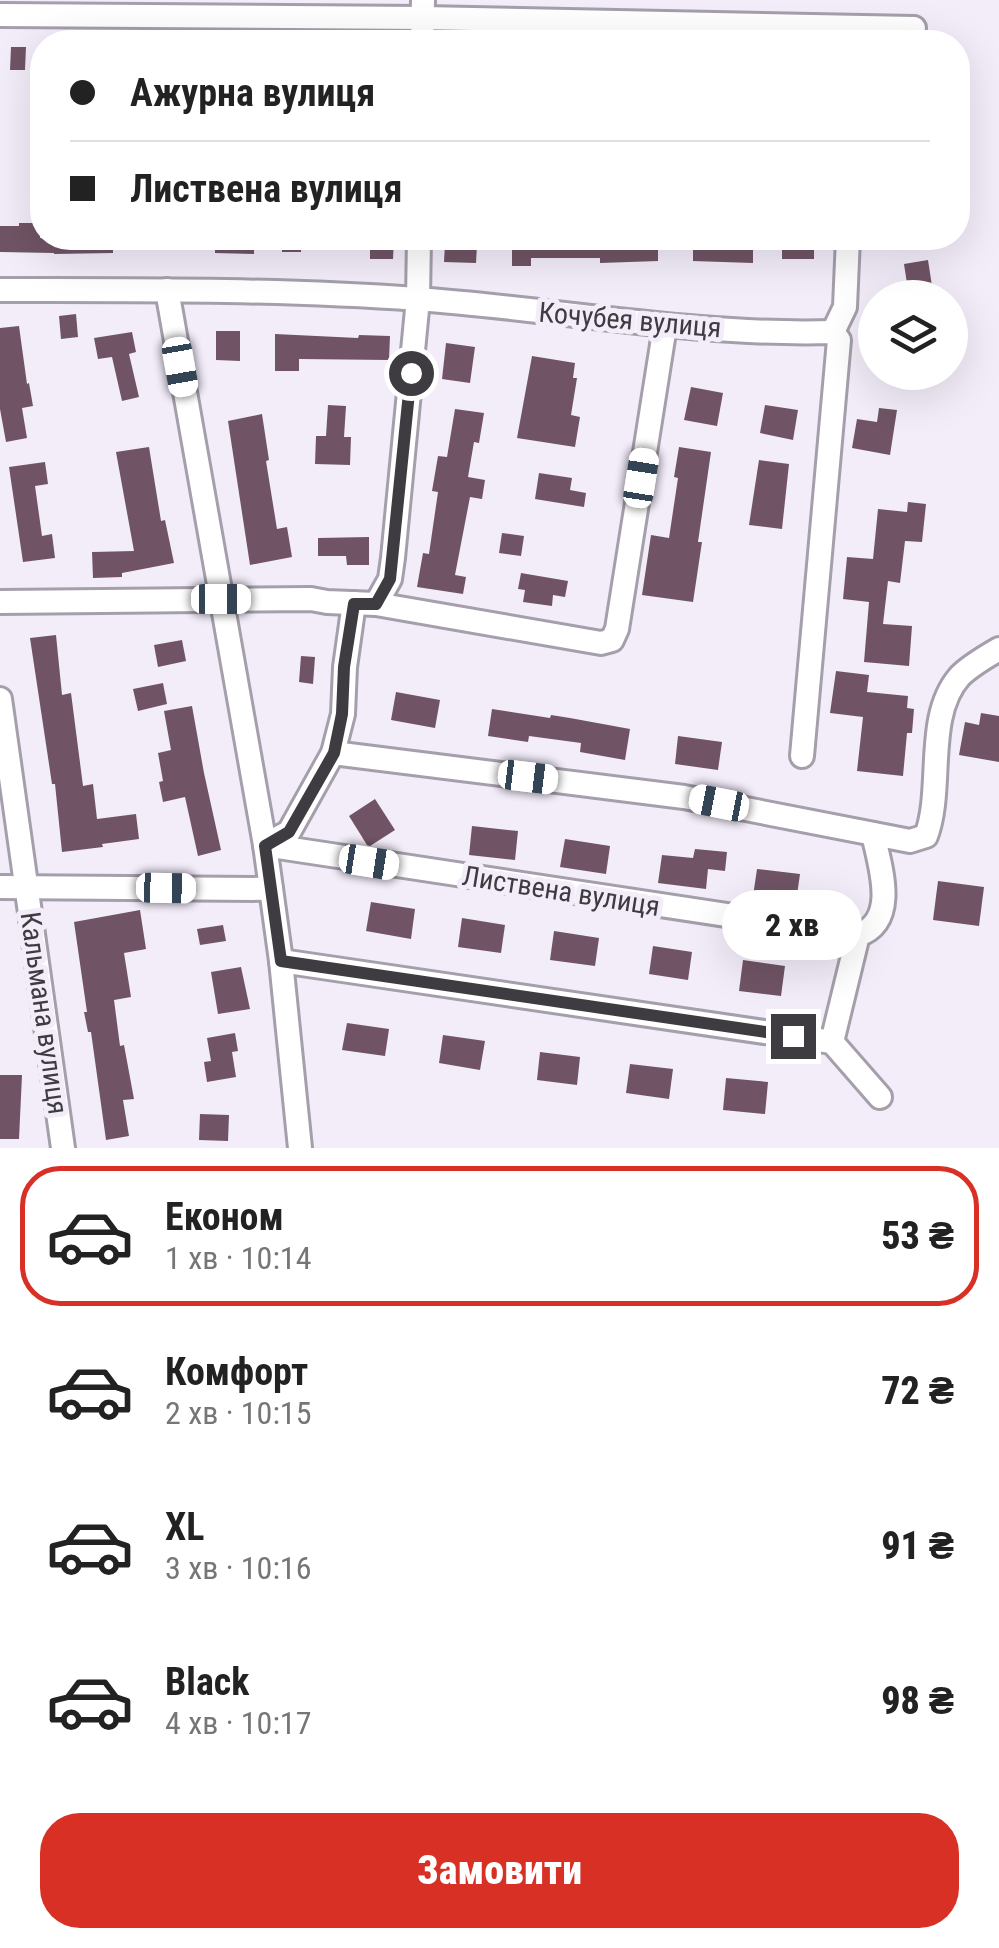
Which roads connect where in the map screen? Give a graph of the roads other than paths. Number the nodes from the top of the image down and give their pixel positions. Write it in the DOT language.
graph roads {
  1 [pos="422,9"];
  2 [pos="0,15"];
  3 [pos="914,28"];
  4 [pos="419,250"];
  5 [pos="847,250"];
  6 [pos="0,290"];
  7 [pos="167,290"];
  8 [pos="418,299"];
  9 [pos="665,326"];
  10 [pos="833,332"];
  11 [pos="221,599"];
  12 [pos="0,602"];
  13 [pos="365,604"];
  14 [pos="999,649"];
  15 [pos="0,699"];
  16 [pos="334,753"];
  17 [pos="802,756"];
  18 [pos="873,834"];
  19 [pos="265,846"];
  20 [pos="0,887"];
  21 [pos="27,887"];
  22 [pos="271,889"];
  23 [pos="858,935"];
  24 [pos="281,961"];
  25 [pos="832,1042"];
  26 [pos="880,1097"];
  27 [pos="62,1148"];
  28 [pos="300,1148"];
  1 -- 2 [label="street"];
  1 -- 3 [label="street"];
  4 -- 8 [label="street"];
  5 -- 10 [label="street"];
  6 -- 7 [label="street, Кочубея вулиця"];
  7 -- 8 [label="street, Кочубея вулиця"];
  7 -- 11 [label="street"];
  8 -- 9 [label="street, Кочубея вулиця"];
  8 -- 13 [label="street"];
  9 -- 10 [label="street, Кочубея вулиця"];
  9 -- 13 [label="street"];
  10 -- 17 [label="street"];
  11 -- 12 [label="street"];
  11 -- 13 [label="street"];
  11 -- 19 [label="street"];
  13 -- 16 [label="street"];
  14 -- 18 [label="street"];
  15 -- 21 [label="street, Кальмана вулиця"];
  16 -- 18 [label="street"];
  16 -- 19 [label="street"];
  18 -- 23 [label="street"];
  19 -- 22 [label="street"];
  19 -- 23 [label="street, Листвена вулиця"];
  20 -- 21 [label="street"];
  21 -- 22 [label="street"];
  21 -- 27 [label="street, Кальмана вулиця"];
  22 -- 24 [label="street"];
  23 -- 25 [label="street"];
  24 -- 25 [label="street"];
  24 -- 28 [label="street"];
  25 -- 26 [label="street"];
}
